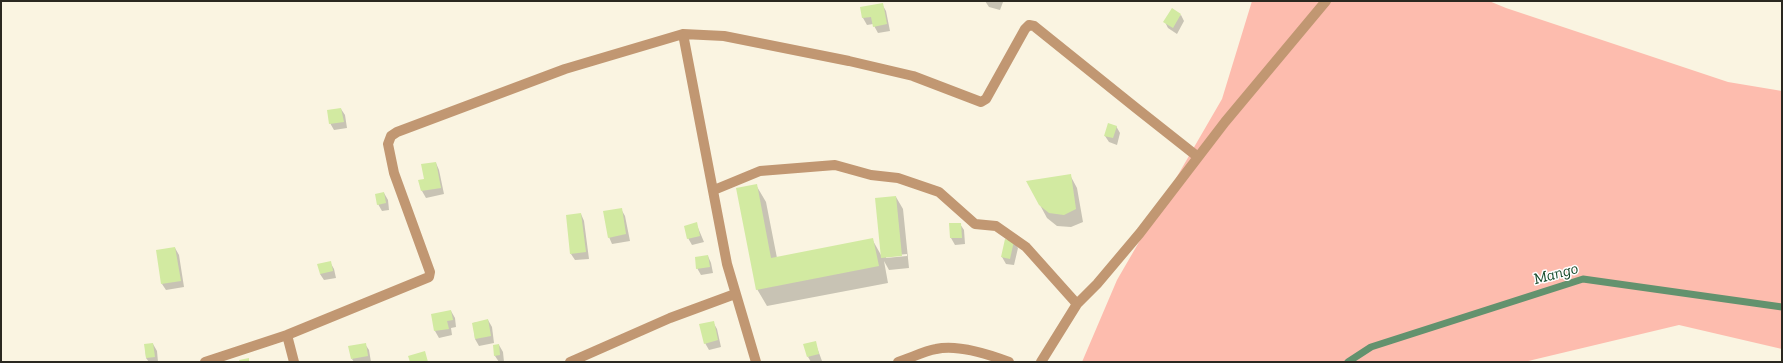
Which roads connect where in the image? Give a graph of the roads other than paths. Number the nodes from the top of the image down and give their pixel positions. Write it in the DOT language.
graph roads {
  1 [pos="1326,1"];
  2 [pos="682,34"];
  3 [pos="1198,157"];
  4 [pos="714,190"];
  5 [pos="736,294"];
  6 [pos="1077,304"];
  7 [pos="287,335"];
  8 [pos="205,362"];
  9 [pos="294,362"];
  10 [pos="570,362"];
  11 [pos="756,362"];
  12 [pos="898,362"];
  13 [pos="1009,362"];
  14 [pos="1041,362"];
  1 -- 3 [label="street"];
  2 -- 3 [label="street"];
  2 -- 4 [label="street"];
  2 -- 7 [label="street"];
  3 -- 6 [label="street"];
  4 -- 5 [label="street"];
  4 -- 6 [label="street"];
  5 -- 10 [label="street"];
  5 -- 11 [label="street"];
  6 -- 14 [label="street"];
  7 -- 8 [label="street"];
  7 -- 9 [label="street"];
  12 -- 13 [label="street"];
}
